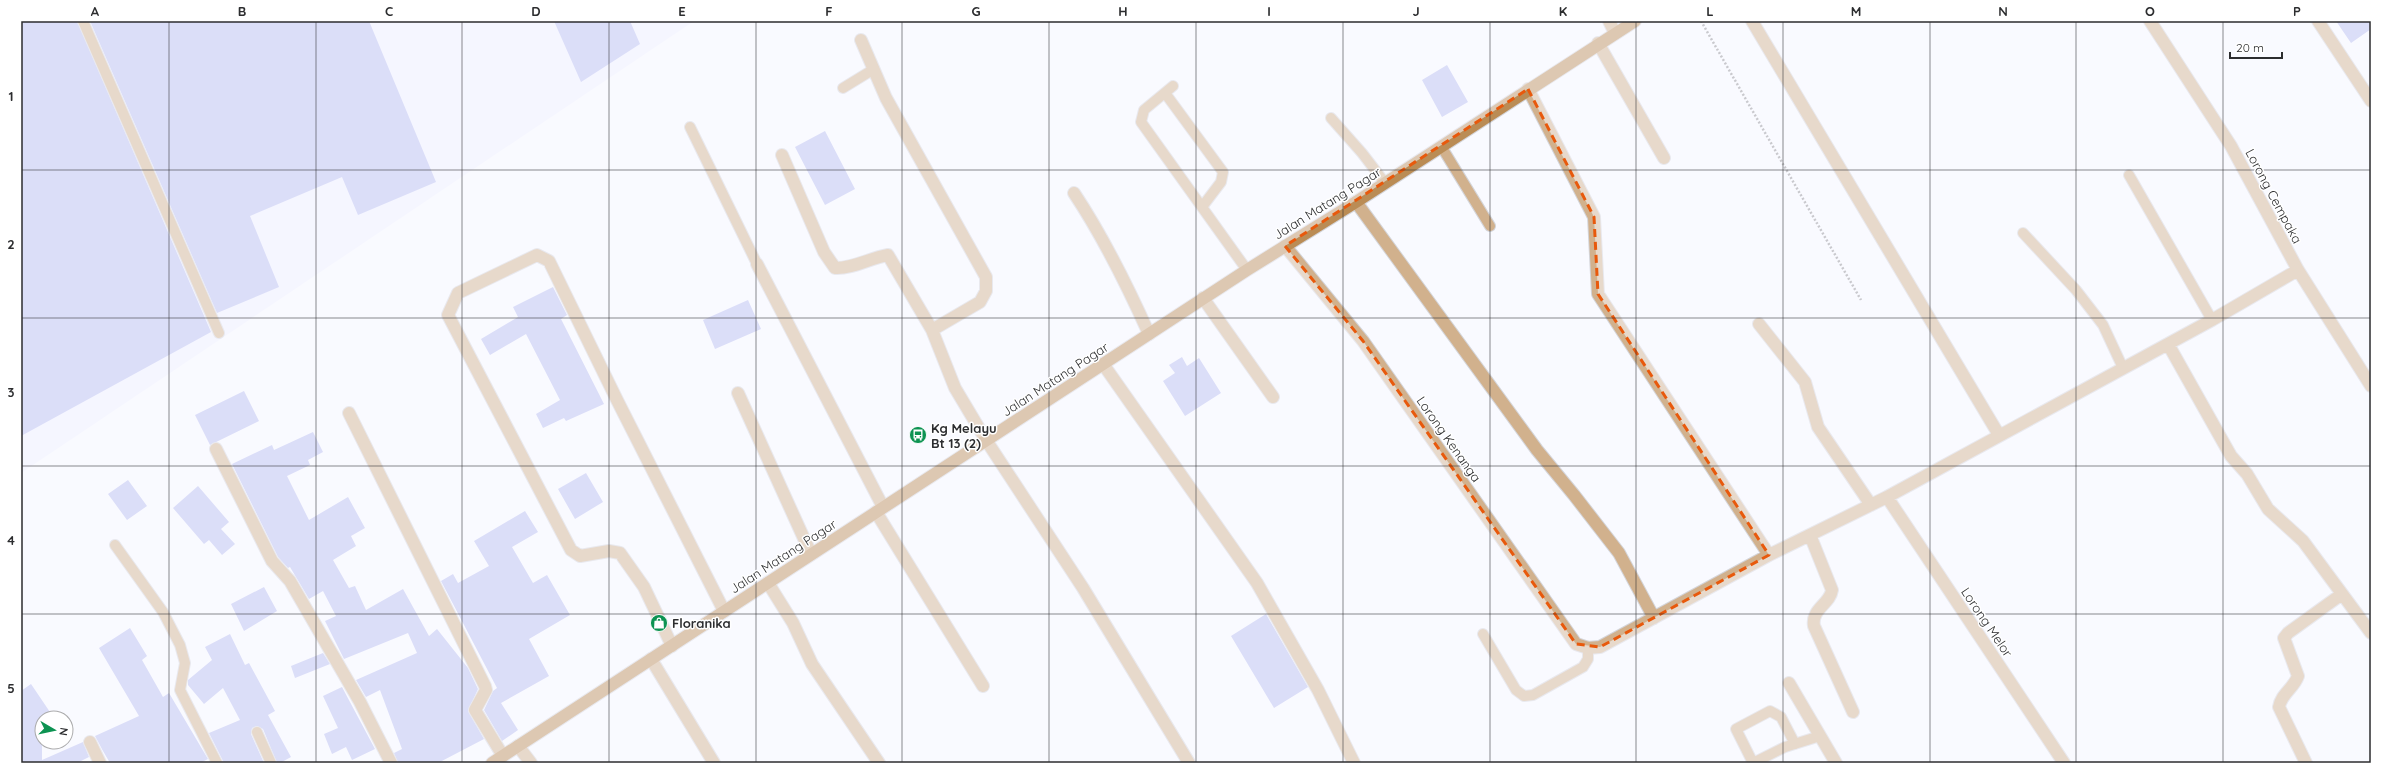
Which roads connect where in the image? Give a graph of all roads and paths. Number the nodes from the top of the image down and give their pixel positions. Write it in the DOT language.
graph roads {
  1 [pos="84,21"];
  2 [pos="1609,21"];
  3 [pos="1634,21"];
  4 [pos="1701,21"];
  5 [pos="1752,21"];
  6 [pos="2150,21"];
  7 [pos="2318,21"];
  8 [pos="1615,33"];
  9 [pos="861,40"];
  10 [pos="1598,43"];
  11 [pos="874,69"];
  12 [pos="844,88"];
  13 [pos="1528,89"];
  14 [pos="2371,101"];
  15 [pos="1331,118"];
  16 [pos="690,128"];
  17 [pos="1441,146"];
  18 [pos="782,155"];
  19 [pos="1664,158"];
  20 [pos="2129,175"];
  21 [pos="1385,183"];
  22 [pos="1074,193"];
  23 [pos="1356,202"];
  24 [pos="1202,207"];
  25 [pos="1490,226"];
  26 [pos="2023,233"];
  27 [pos="1285,246"];
  28 [pos="757,264"];
  29 [pos="1247,270"];
  30 [pos="2298,270"];
  31 [pos="1203,298"];
  32 [pos="1861,300"];
  33 [pos="2212,320"];
  34 [pos="1759,324"];
  35 [pos="932,330"];
  36 [pos="219,333"];
  37 [pos="1149,334"];
  38 [pos="2168,344"];
  39 [pos="1103,364"];
  40 [pos="2123,368"];
  41 [pos="2371,386"];
  42 [pos="738,393"];
  43 [pos="1273,397"];
  44 [pos="349,413"];
  45 [pos="1999,435"];
  46 [pos="986,440"];
  47 [pos="216,449"];
  48 [pos="1888,497"];
  49 [pos="1871,505"];
  50 [pos="879,510"];
  51 [pos="1810,535"];
  52 [pos="115,545"];
  53 [pos="811,554"];
  54 [pos="1768,555"];
  55 [pos="768,583"];
  56 [pos="2342,594"];
  57 [pos="724,611"];
  58 [pos="1654,618"];
  59 [pos="2371,633"];
  60 [pos="1483,634"];
  61 [pos="672,646"];
  62 [pos="1588,648"];
  63 [pos="651,659"];
  64 [pos="1789,683"];
  65 [pos="983,686"];
  66 [pos="1853,712"];
  67 [pos="257,732"];
  68 [pos="1820,736"];
  69 [pos="90,742"];
  70 [pos="1795,744"];
  71 [pos="518,746"];
  72 [pos="503,756"];
  73 [pos="100,763"];
  74 [pos="218,763"];
  75 [pos="271,763"];
  76 [pos="391,763"];
  77 [pos="492,763"];
  78 [pos="531,763"];
  79 [pos="714,763"];
  80 [pos="880,763"];
  81 [pos="1189,763"];
  82 [pos="1354,763"];
  83 [pos="1836,763"];
  84 [pos="2064,763"];
  85 [pos="2306,763"];
  1 -- 36 [label="lane"];
  2 -- 8 [label="street"];
  3 -- 8 [label="main road, Jalan Matang Pagar"];
  4 -- 32 [label="path"];
  5 -- 45 [label="street"];
  6 -- 30 [label="street, Lorong Cempaka"];
  7 -- 14 [label="street"];
  8 -- 10 [label="main road, Jalan Matang Pagar"];
  9 -- 11 [label="street"];
  10 -- 13 [label="main road, Jalan Matang Pagar"];
  10 -- 19 [label="street"];
  11 -- 12 [label="lane"];
  11 -- 35 [label="street"];
  13 -- 17 [label="main road, Jalan Matang Pagar"];
  13 -- 54 [label="street"];
  15 -- 21 [label="lane"];
  16 -- 28 [label="lane"];
  17 -- 21 [label="main road, Jalan Matang Pagar"];
  17 -- 25 [label="lane"];
  18 -- 35 [label="street"];
  20 -- 33 [label="lane"];
  21 -- 23 [label="main road, Jalan Matang Pagar"];
  22 -- 37 [label="street"];
  23 -- 27 [label="main road, Jalan Matang Pagar"];
  23 -- 58 [label="street"];
  24 -- 24 [label="lane"];
  24 -- 29 [label="lane"];
  26 -- 40 [label="lane"];
  27 -- 29 [label="main road, Jalan Matang Pagar"];
  27 -- 62 [label="street, Lorong Kenanga"];
  28 -- 50 [label="street"];
  29 -- 31 [label="main road, Jalan Matang Pagar"];
  30 -- 33 [label="street"];
  30 -- 41 [label="street, Lorong Cempaka"];
  31 -- 37 [label="main road, Jalan Matang Pagar"];
  31 -- 43 [label="street"];
  33 -- 38 [label="street"];
  34 -- 49 [label="street"];
  35 -- 46 [label="street"];
  37 -- 39 [label="main road, Jalan Matang Pagar"];
  38 -- 40 [label="street"];
  38 -- 56 [label="street"];
  39 -- 46 [label="main road, Jalan Matang Pagar"];
  39 -- 82 [label="street"];
  40 -- 45 [label="street"];
  42 -- 53 [label="street"];
  44 -- 72 [label="street"];
  45 -- 48 [label="street"];
  46 -- 50 [label="main road, Jalan Matang Pagar"];
  46 -- 81 [label="street"];
  47 -- 76 [label="street"];
  48 -- 49 [label="street"];
  48 -- 84 [label="street, Lorong Melor"];
  49 -- 51 [label="street"];
  50 -- 53 [label="main road, Jalan Matang Pagar"];
  50 -- 65 [label="street"];
  51 -- 54 [label="street"];
  51 -- 66 [label="street"];
  52 -- 74 [label="lane"];
  53 -- 55 [label="main road, Jalan Matang Pagar"];
  54 -- 58 [label="street"];
  55 -- 57 [label="main road, Jalan Matang Pagar"];
  55 -- 80 [label="street"];
  56 -- 59 [label="street"];
  56 -- 85 [label="street"];
  57 -- 61 [label="main road, Jalan Matang Pagar"];
  57 -- 61 [label="street"];
  58 -- 62 [label="street"];
  60 -- 62 [label="lane"];
  61 -- 63 [label="main road, Jalan Matang Pagar"];
  63 -- 71 [label="main road, Jalan Matang Pagar"];
  63 -- 79 [label="street"];
  64 -- 68 [label="street"];
  67 -- 75 [label="lane"];
  68 -- 70 [label="lane"];
  68 -- 83 [label="street"];
  69 -- 73 [label="street"];
  70 -- 70 [label="lane"];
  71 -- 72 [label="main road, Jalan Matang Pagar"];
  71 -- 78 [label="street"];
  72 -- 77 [label="main road, Jalan Matang Pagar"];
}
